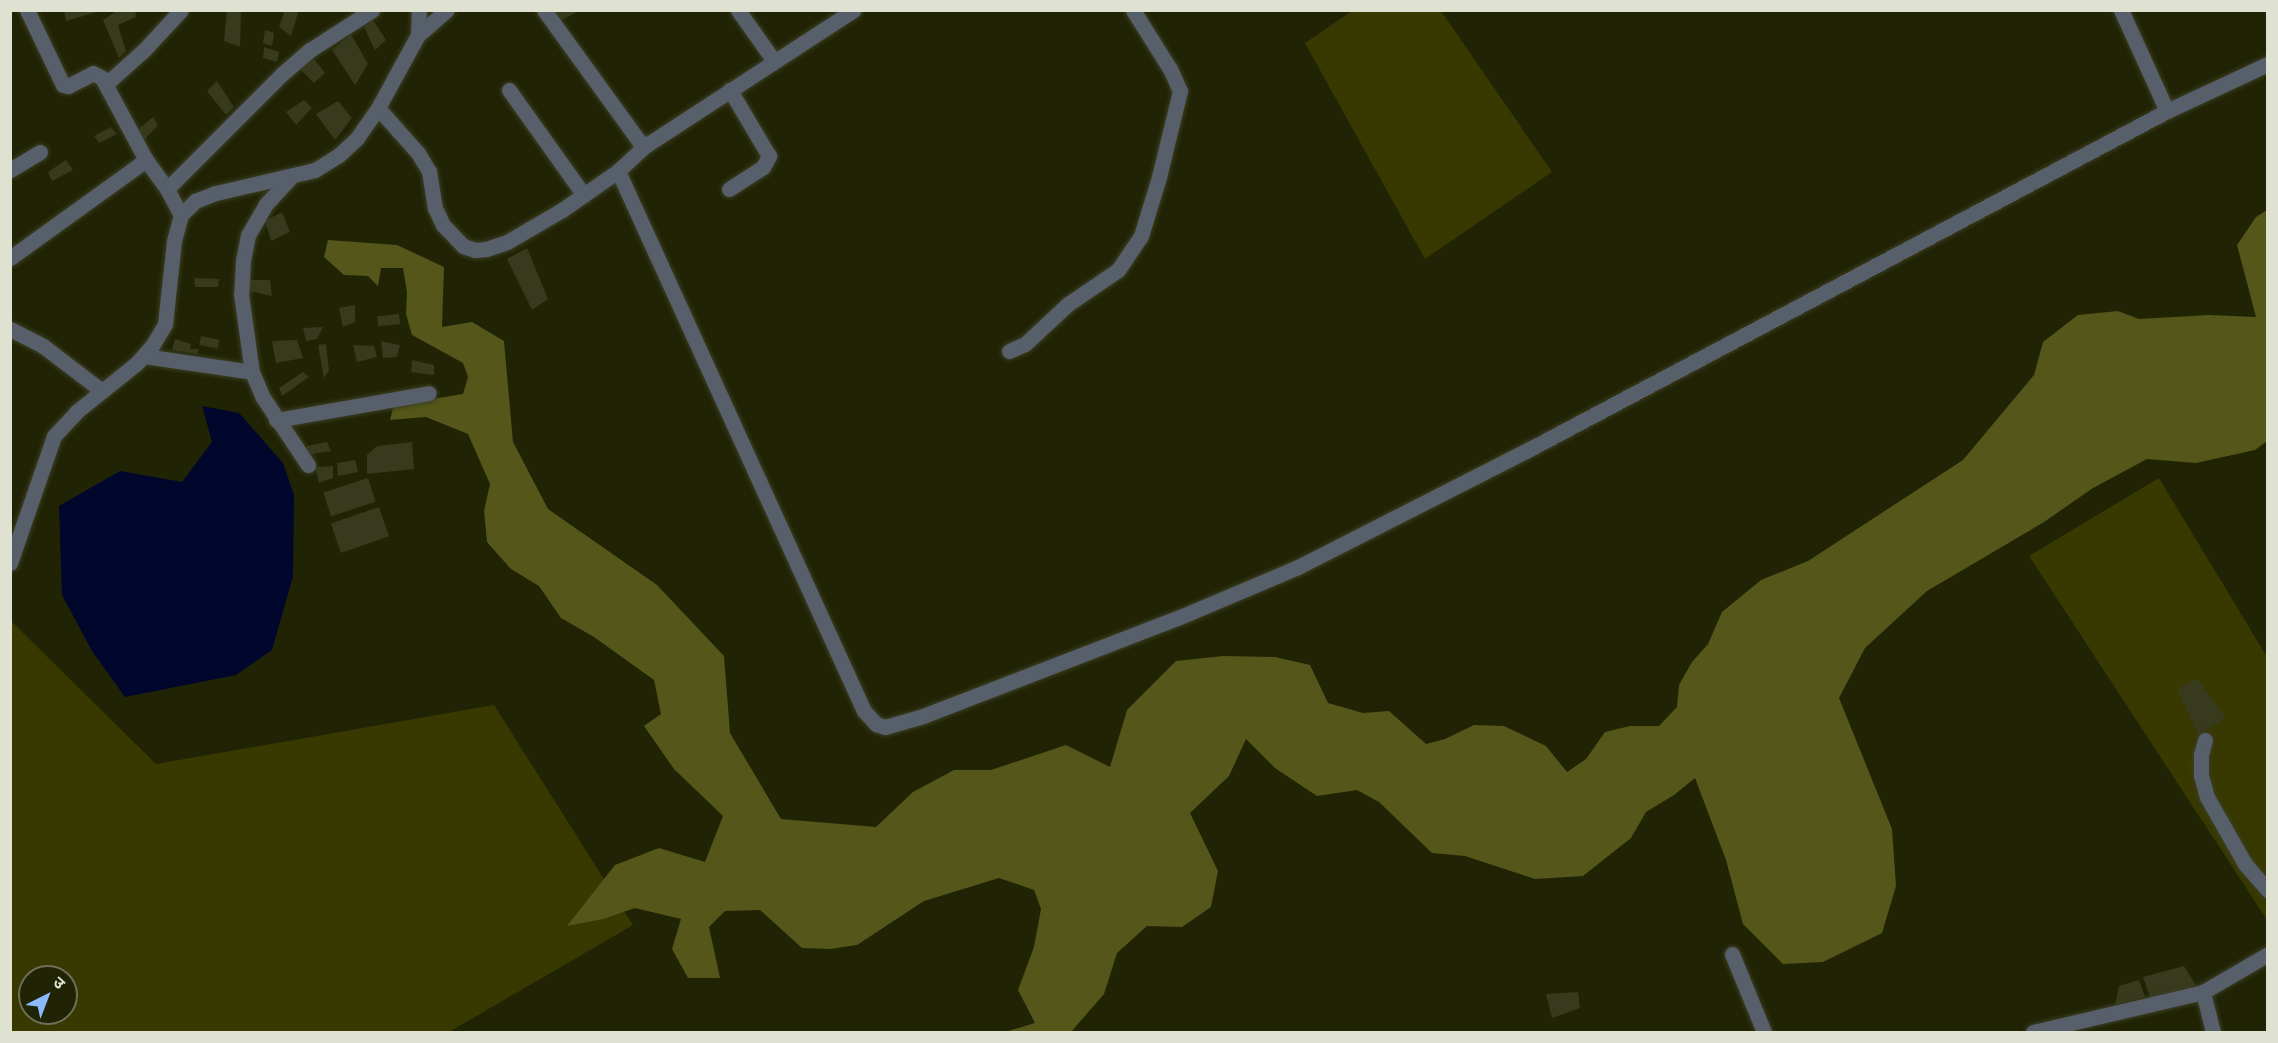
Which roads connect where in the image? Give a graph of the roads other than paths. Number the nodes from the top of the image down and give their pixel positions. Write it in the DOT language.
graph roads {
  1 [pos="27,10"];
  2 [pos="182,10"];
  3 [pos="372,10"];
  4 [pos="419,10"];
  5 [pos="447,10"];
  6 [pos="544,10"];
  7 [pos="738,10"];
  8 [pos="854,10"];
  9 [pos="1133,10"];
  10 [pos="2121,10"];
  11 [pos="418,35"];
  12 [pos="774,61"];
  13 [pos="2268,64"];
  14 [pos="106,84"];
  15 [pos="509,90"];
  16 [pos="730,90"];
  17 [pos="378,108"];
  18 [pos="2167,111"];
  19 [pos="645,146"];
  20 [pos="40,152"];
  21 [pos="146,160"];
  22 [pos="10,171"];
  23 [pos="618,171"];
  24 [pos="292,176"];
  25 [pos="167,189"];
  26 [pos="729,189"];
  27 [pos="584,195"];
  28 [pos="182,215"];
  29 [pos="10,258"];
  30 [pos="10,329"];
  31 [pos="1009,351"];
  32 [pos="144,356"];
  33 [pos="252,372"];
  34 [pos="102,391"];
  35 [pos="429,393"];
  36 [pos="276,420"];
  37 [pos="308,465"];
  38 [pos="10,563"];
  39 [pos="2205,740"];
  40 [pos="2268,890"];
  41 [pos="1732,954"];
  42 [pos="2268,954"];
  43 [pos="2203,992"];
  44 [pos="1764,1032"];
  45 [pos="2033,1032"];
  46 [pos="2213,1032"];
  1 -- 14 [label="street"];
  2 -- 14 [label="street"];
  3 -- 25 [label="street"];
  4 -- 11 [label="street"];
  5 -- 11 [label="street"];
  6 -- 19 [label="street"];
  7 -- 12 [label="street"];
  8 -- 12 [label="street"];
  9 -- 31 [label="street"];
  10 -- 18 [label="street"];
  11 -- 17 [label="street"];
  12 -- 16 [label="street"];
  13 -- 18 [label="street"];
  14 -- 21 [label="street"];
  15 -- 27 [label="street"];
  16 -- 19 [label="street"];
  16 -- 26 [label="street"];
  17 -- 24 [label="street"];
  17 -- 27 [label="street"];
  18 -- 23 [label="street"];
  19 -- 23 [label="street"];
  20 -- 22 [label="street"];
  21 -- 25 [label="street"];
  21 -- 29 [label="street"];
  23 -- 27 [label="street"];
  24 -- 28 [label="street"];
  24 -- 33 [label="street"];
  25 -- 28 [label="street"];
  28 -- 32 [label="street"];
  30 -- 34 [label="street"];
  32 -- 33 [label="street"];
  32 -- 34 [label="street"];
  33 -- 36 [label="street"];
  34 -- 38 [label="street"];
  35 -- 36 [label="street"];
  36 -- 37 [label="street"];
  39 -- 40 [label="street"];
  41 -- 44 [label="street"];
  42 -- 43 [label="street"];
  43 -- 45 [label="street"];
  43 -- 46 [label="street"];
}
